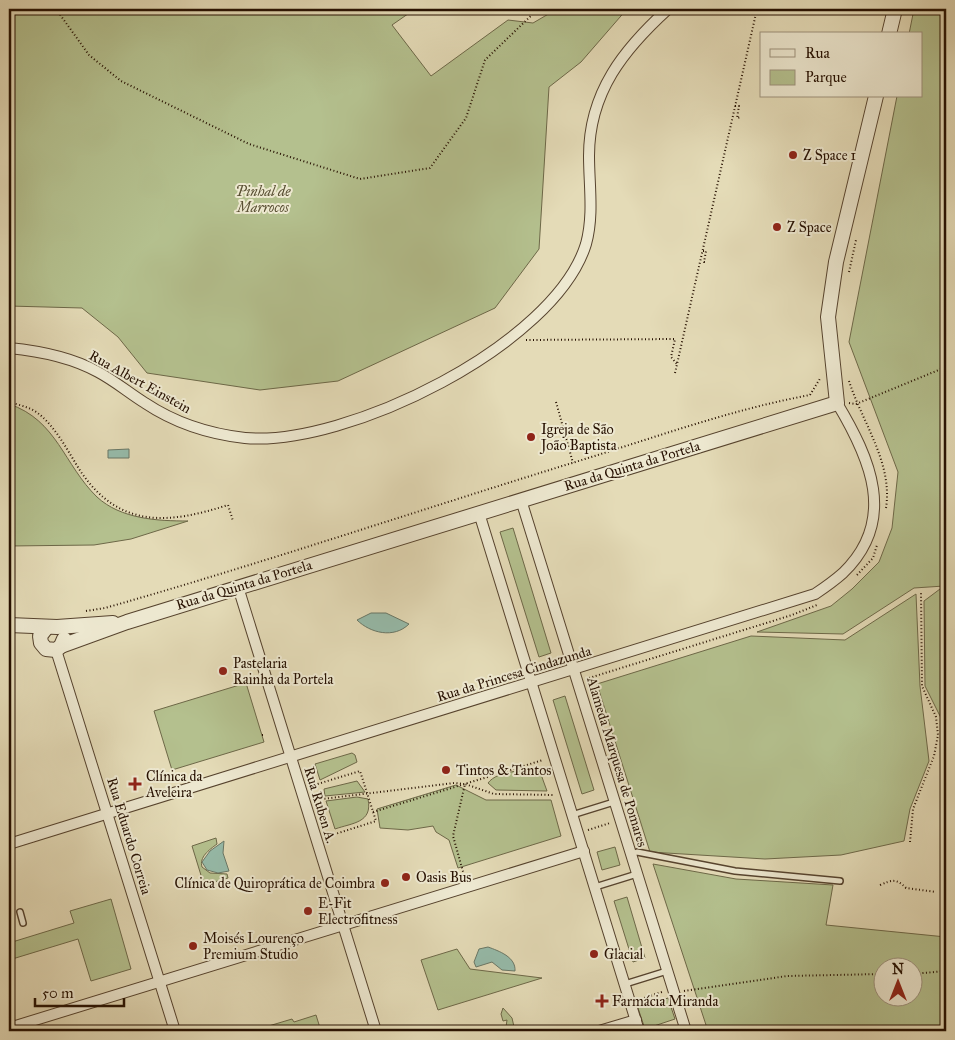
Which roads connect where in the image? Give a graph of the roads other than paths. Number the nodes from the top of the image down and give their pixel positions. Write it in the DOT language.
graph roads {
  1 [pos="668,9"];
  2 [pos="895,9"];
  3 [pos="889,32"];
  4 [pos="876,98"];
  5 [pos="9,348"];
  6 [pos="837,403"];
  7 [pos="521,500"];
  8 [pos="479,513"];
  9 [pos="238,588"];
  10 [pos="127,622"];
  11 [pos="9,626"];
  12 [pos="52,627"];
  13 [pos="41,643"];
  14 [pos="59,648"];
  15 [pos="574,670"];
  16 [pos="531,683"];
  17 [pos="291,757"];
  18 [pos="614,802"];
  19 [pos="107,814"];
  20 [pos="572,815"];
  21 [pos="9,844"];
  22 [pos="584,852"];
  23 [pos="631,854"];
  24 [pos="637,874"];
  25 [pos="840,881"];
  26 [pos="594,887"];
  27 [pos="20,912"];
  28 [pos="23,923"];
  29 [pos="343,926"];
  30 [pos="667,971"];
  31 [pos="159,982"];
  32 [pos="625,984"];
  33 [pos="636,1020"];
  34 [pos="9,1028"];
  35 [pos="175,1031"];
  36 [pos="376,1031"];
  37 [pos="599,1031"];
  38 [pos="639,1031"];
  39 [pos="686,1031"];
  1 -- 5 [label="street, Rua Albert Einstein"];
  2 -- 3 [label="street"];
  4 -- 6 [label="street"];
  6 -- 7 [label="street, Rua da Quinta da Portela"];
  6 -- 15 [label="street, Rua da Princesa Cindazunda"];
  7 -- 8 [label="street, Rua da Quinta da Portela"];
  7 -- 15 [label="street, Alameda Marquesa de Pomares"];
  8 -- 9 [label="street, Rua da Quinta da Portela"];
  8 -- 16 [label="street"];
  9 -- 10 [label="street, Rua da Quinta da Portela"];
  9 -- 17 [label="street, Rua Ruben A."];
  10 -- 12 [label="street, Rua da Quinta da Portela"];
  10 -- 14 [label="street, Rua da Quinta da Portela"];
  11 -- 12 [label="street, Rua da Quinta da Portela"];
  11 -- 13 [label="street"];
  12 -- 13 [label="street"];
  12 -- 14 [label="street"];
  13 -- 14 [label="street"];
  14 -- 19 [label="street, Rua Eduardo Correia"];
  15 -- 16 [label="street, Rua da Princesa Cindazunda"];
  15 -- 18 [label="street, Alameda Marquesa de Pomares"];
  16 -- 17 [label="street, Rua da Princesa Cindazunda"];
  16 -- 20 [label="street"];
  17 -- 19 [label="street, Rua da Princesa Cindazunda"];
  17 -- 29 [label="street, Rua Ruben A."];
  18 -- 20 [label="lane"];
  18 -- 23 [label="street, Alameda Marquesa de Pomares"];
  19 -- 21 [label="street, Rua da Princesa Cindazunda"];
  19 -- 31 [label="street, Rua Eduardo Correia"];
  20 -- 22 [label="street"];
  22 -- 26 [label="street"];
  22 -- 29 [label="street"];
  23 -- 24 [label="street, Alameda Marquesa de Pomares"];
  23 -- 25 [label="lane"];
  24 -- 26 [label="lane"];
  24 -- 30 [label="street, Alameda Marquesa de Pomares"];
  26 -- 32 [label="street"];
  27 -- 28 [label="lane"];
  29 -- 31 [label="street"];
  29 -- 36 [label="street, Rua Ruben A."];
  30 -- 32 [label="lane"];
  30 -- 39 [label="street, Alameda Marquesa de Pomares"];
  31 -- 34 [label="street"];
  31 -- 35 [label="street, Rua Eduardo Correia"];
  32 -- 33 [label="street"];
  33 -- 37 [label="street"];
  33 -- 38 [label="street"];
}
